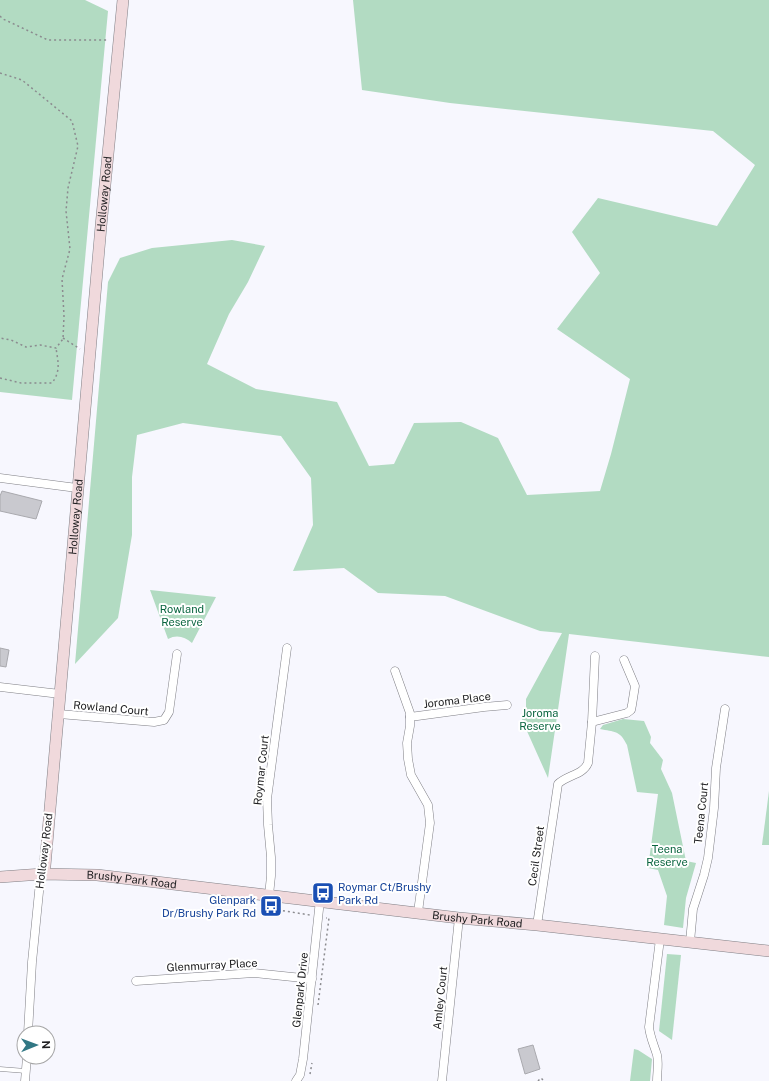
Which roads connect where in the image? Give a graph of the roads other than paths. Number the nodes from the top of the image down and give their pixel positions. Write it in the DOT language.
graph roads {
  1 [pos="123,0"];
  2 [pos="0,478"];
  3 [pos="77,488"];
  4 [pos="287,648"];
  5 [pos="177,654"];
  6 [pos="595,656"];
  7 [pos="624,660"];
  8 [pos="395,671"];
  9 [pos="0,687"];
  10 [pos="60,694"];
  11 [pos="507,705"];
  12 [pos="725,709"];
  13 [pos="59,714"];
  14 [pos="410,717"];
  15 [pos="592,722"];
  16 [pos="42,874"];
  17 [pos="0,877"];
  18 [pos="269,894"];
  19 [pos="320,900"];
  20 [pos="418,912"];
  21 [pos="459,918"];
  22 [pos="537,925"];
  23 [pos="660,938"];
  24 [pos="690,942"];
  25 [pos="769,951"];
  26 [pos="312,979"];
  27 [pos="136,980"];
  28 [pos="28,1025"];
  29 [pos="26,1065"];
  30 [pos="0,1069"];
  31 [pos="26,1071"];
  32 [pos="25,1081"];
  33 [pos="296,1081"];
  34 [pos="442,1081"];
  35 [pos="657,1081"];
  1 -- 3 [label="main road, Holloway Road"];
  2 -- 3 [label="street"];
  3 -- 10 [label="main road, Holloway Road"];
  4 -- 18 [label="street, Roymar Court"];
  5 -- 13 [label="street, Rowland Court"];
  6 -- 15 [label="street"];
  7 -- 15 [label="street"];
  8 -- 14 [label="street, Joroma Place"];
  9 -- 10 [label="street"];
  10 -- 13 [label="main road, Holloway Road"];
  11 -- 14 [label="street, Joroma Place"];
  12 -- 24 [label="street, Teena Court"];
  13 -- 16 [label="main road, Holloway Road"];
  14 -- 20 [label="street, Joroma Place"];
  15 -- 22 [label="street, Cecil Street"];
  16 -- 17 [label="main road, Brushy Park Road"];
  16 -- 18 [label="main road, Brushy Park Road"];
  16 -- 28 [label="street, Holloway Road"];
  18 -- 19 [label="main road, Brushy Park Road"];
  19 -- 20 [label="main road, Brushy Park Road"];
  19 -- 26 [label="street, Glenpark Drive"];
  20 -- 21 [label="main road, Brushy Park Road"];
  21 -- 22 [label="main road, Brushy Park Road"];
  21 -- 34 [label="street, Amley Court"];
  22 -- 23 [label="main road, Brushy Park Road"];
  23 -- 24 [label="main road, Brushy Park Road"];
  23 -- 35 [label="street"];
  24 -- 25 [label="main road, Brushy Park Road"];
  26 -- 27 [label="street, Glenmurray Place"];
  26 -- 33 [label="street, Glenpark Drive"];
  29 -- 31 [label="street"];
  30 -- 31 [label="lane"];
  31 -- 32 [label="street"];
}
